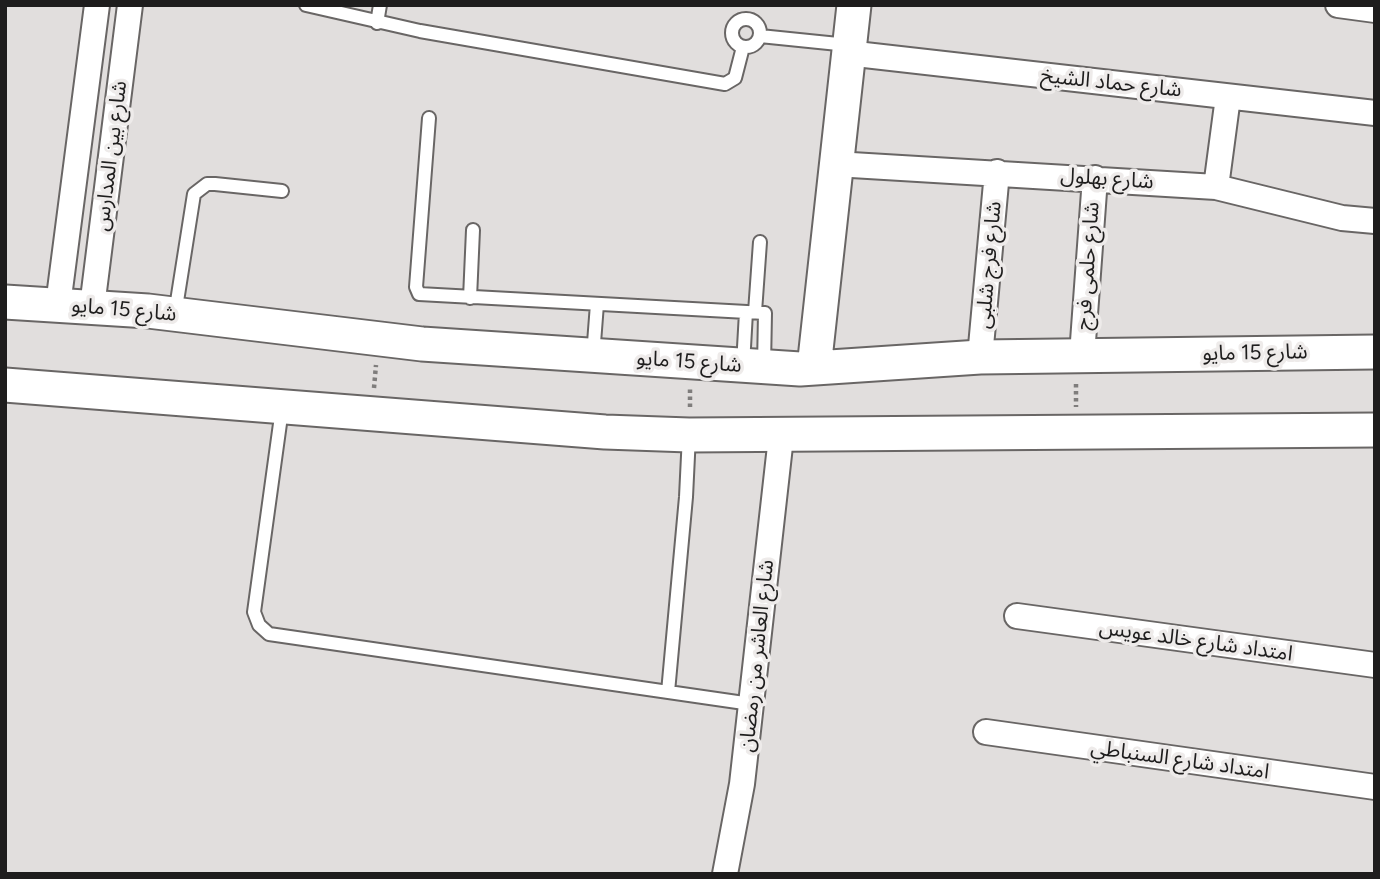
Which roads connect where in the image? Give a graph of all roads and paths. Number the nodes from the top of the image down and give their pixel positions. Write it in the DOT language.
graph roads {
  1 [pos="97,5"];
  2 [pos="130,5"];
  3 [pos="306,5"];
  4 [pos="380,5"];
  5 [pos="854,5"];
  6 [pos="1338,5"];
  7 [pos="1375,10"];
  8 [pos="377,23"];
  9 [pos="761,36"];
  10 [pos="743,47"];
  11 [pos="847,49"];
  12 [pos="1228,97"];
  13 [pos="1375,113"];
  14 [pos="429,118"];
  15 [pos="835,164"];
  16 [pos="997,172"];
  17 [pos="1095,178"];
  18 [pos="1216,187"];
  19 [pos="282,191"];
  20 [pos="1375,221"];
  21 [pos="473,230"];
  22 [pos="760,242"];
  23 [pos="470,298"];
  24 [pos="5,302"];
  25 [pos="597,304"];
  26 [pos="58,305"];
  27 [pos="92,307"];
  28 [pos="751,312"];
  29 [pos="175,314"];
  30 [pos="378,340"];
  31 [pos="1375,352"];
  32 [pos="1079,355"];
  33 [pos="593,356"];
  34 [pos="980,357"];
  35 [pos="691,363"];
  36 [pos="753,366"];
  37 [pos="814,368"];
  38 [pos="5,385"];
  39 [pos="282,405"];
  40 [pos="371,412"];
  41 [pos="1375,430"];
  42 [pos="1076,433"];
  43 [pos="689,435"];
  44 [pos="782,437"];
  45 [pos="1017,616"];
  46 [pos="1375,665"];
  47 [pos="668,692"];
  48 [pos="751,704"];
  49 [pos="986,732"];
  50 [pos="1375,787"];
  51 [pos="725,874"];
  1 -- 26 [label="street, شارع بين المدارس"];
  2 -- 27 [label="street, شارع بين المدارس"];
  3 -- 8 [label="lane"];
  4 -- 8 [label="lane"];
  5 -- 11 [label="main road"];
  6 -- 7 [label="street"];
  8 -- 10 [label="lane"];
  9 -- 10 [label="lane"];
  9 -- 10 [label="lane"];
  9 -- 11 [label="lane"];
  11 -- 12 [label="street, شارع حماد الشيخ"];
  11 -- 15 [label="main road"];
  12 -- 13 [label="street, شارع حماد الشيخ"];
  12 -- 18 [label="street"];
  14 -- 23 [label="lane"];
  15 -- 16 [label="street, شارع بهلول"];
  15 -- 37 [label="main road"];
  16 -- 17 [label="street, شارع بهلول"];
  16 -- 34 [label="street, شارع فرج شلبى"];
  17 -- 18 [label="street, شارع بهلول"];
  17 -- 32 [label="street, شارع حلمى فرج"];
  18 -- 20 [label="street, شارع بهلول"];
  19 -- 29 [label="lane"];
  21 -- 23 [label="lane"];
  22 -- 28 [label="lane"];
  23 -- 25 [label="lane"];
  24 -- 26 [label="main road, شارع 15 مايو"];
  25 -- 28 [label="lane"];
  25 -- 33 [label="lane"];
  26 -- 27 [label="main road, شارع 15 مايو"];
  27 -- 29 [label="main road, شارع 15 مايو"];
  28 -- 36 [label="lane"];
  28 -- 36 [label="lane"];
  29 -- 30 [label="main road, شارع 15 مايو"];
  30 -- 33 [label="main road, شارع 15 مايو"];
  30 -- 40 [label="path"];
  31 -- 32 [label="main road, شارع 15 مايو"];
  32 -- 34 [label="main road, شارع 15 مايو"];
  32 -- 42 [label="path"];
  33 -- 35 [label="main road, شارع 15 مايو"];
  34 -- 37 [label="main road, شارع 15 مايو"];
  35 -- 36 [label="main road, شارع 15 مايو"];
  35 -- 43 [label="path"];
  36 -- 37 [label="main road, شارع 15 مايو"];
  38 -- 39 [label="main road"];
  39 -- 40 [label="main road"];
  39 -- 47 [label="lane"];
  40 -- 43 [label="main road"];
  41 -- 42 [label="main road"];
  42 -- 44 [label="main road"];
  43 -- 44 [label="main road"];
  43 -- 47 [label="lane"];
  44 -- 48 [label="street, شارع العاشر من رمضان"];
  45 -- 46 [label="street, امتداد شارع خالد عويس"];
  47 -- 48 [label="lane"];
  48 -- 51 [label="street, شارع العاشر من رمضان"];
  49 -- 50 [label="street, امتداد شارع السنباطي"];
}
